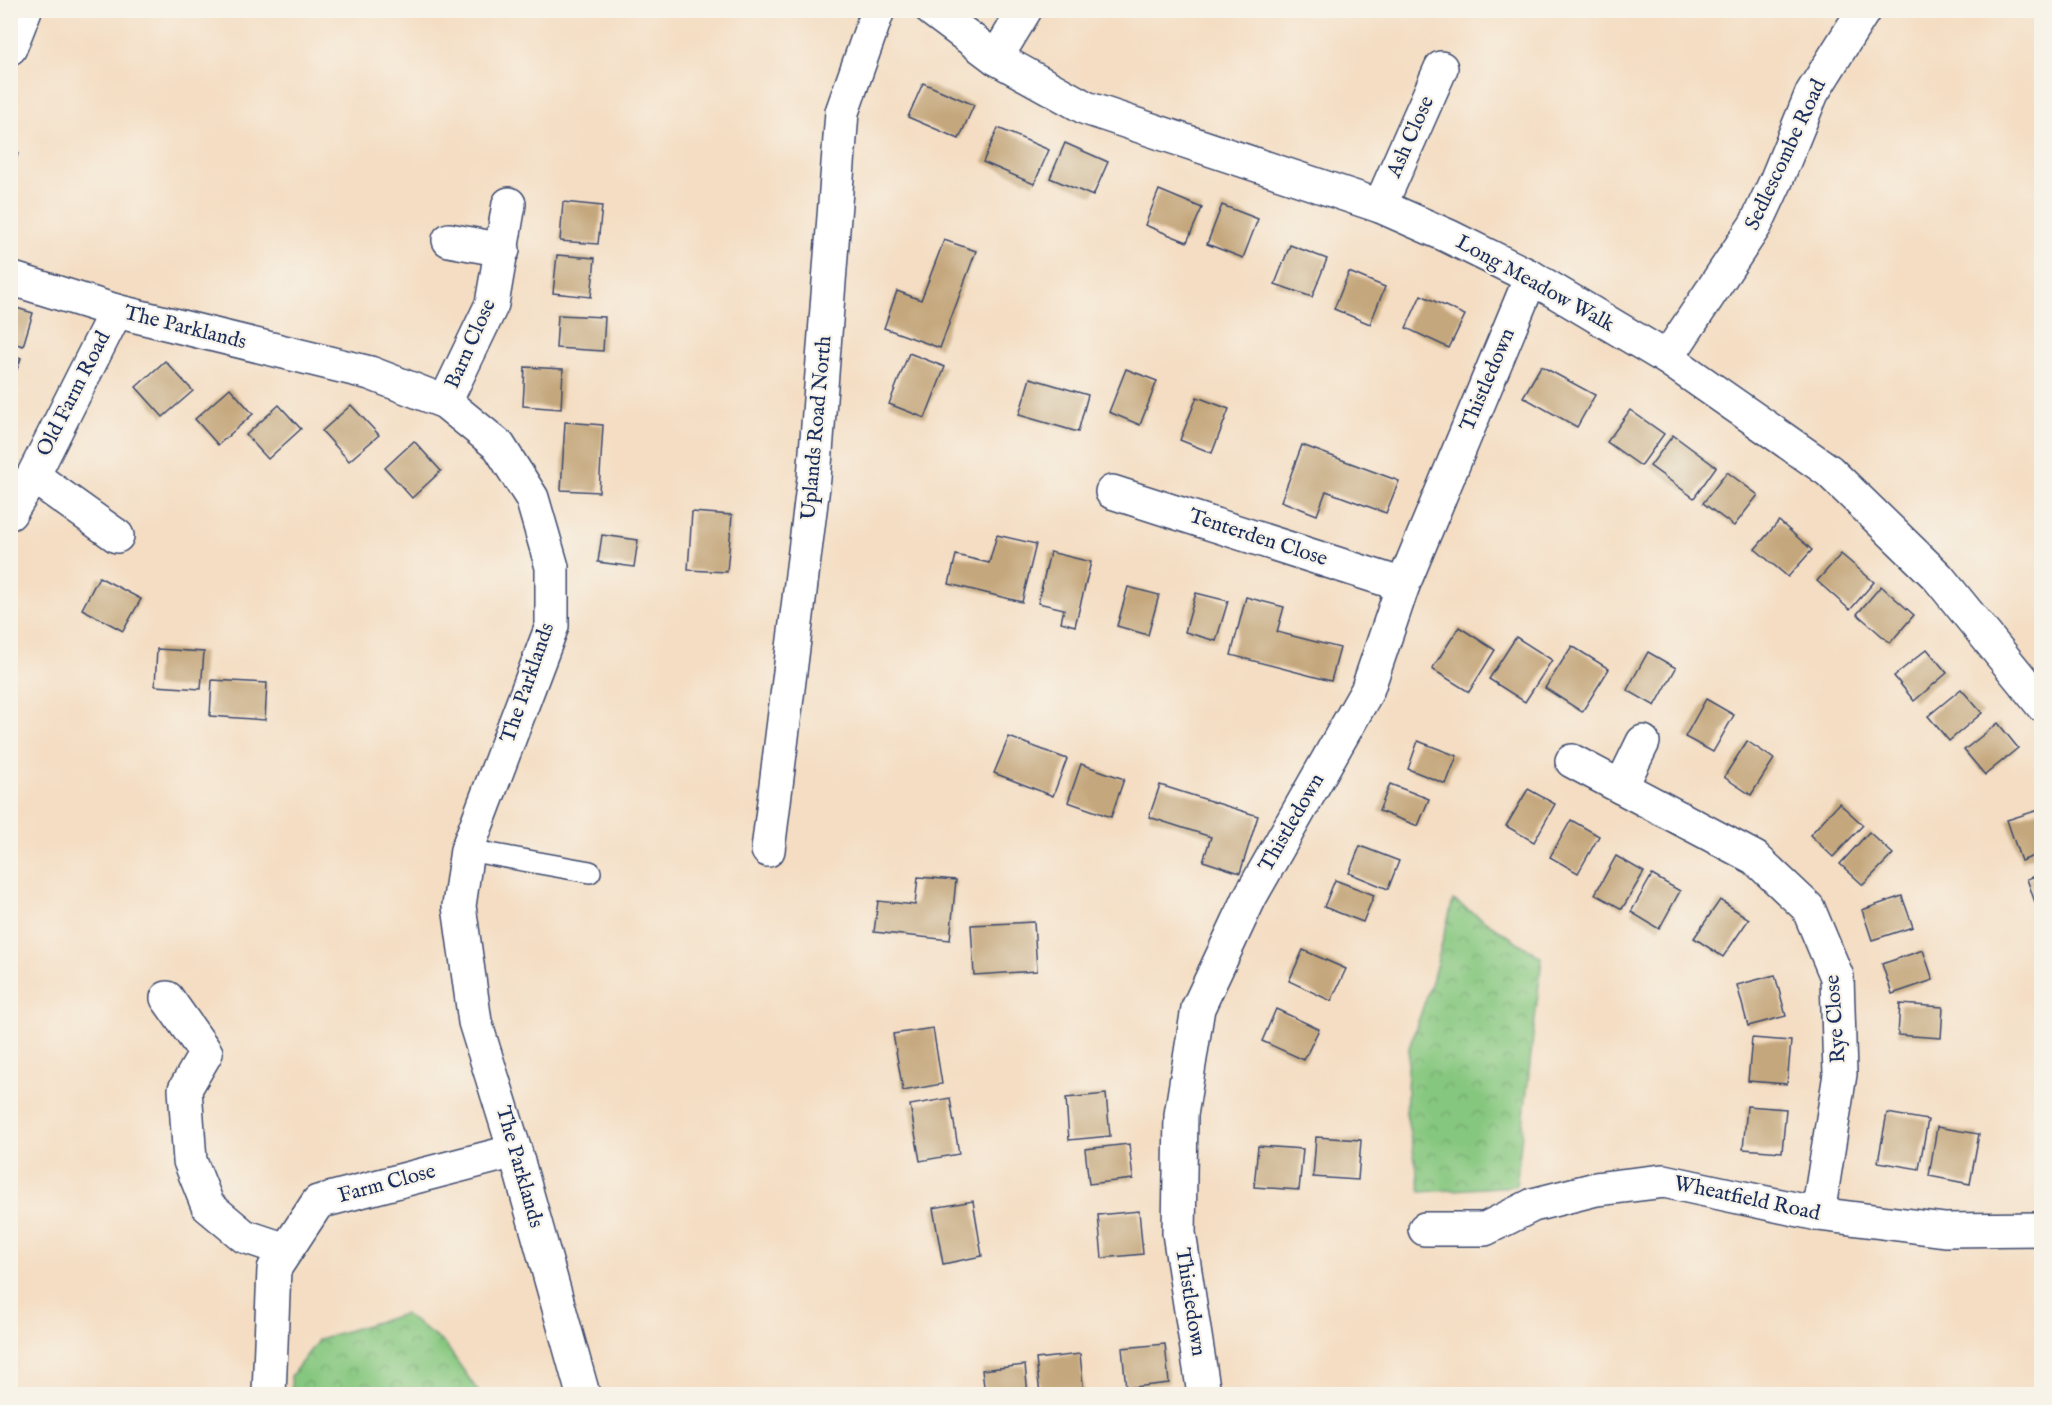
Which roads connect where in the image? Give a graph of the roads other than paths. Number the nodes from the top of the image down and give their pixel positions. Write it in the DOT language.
graph roads {
  1 [pos="26,10"];
  2 [pos="878,10"];
  3 [pos="933,10"];
  4 [pos="1025,10"];
  5 [pos="1864,10"];
  6 [pos="10,48"];
  7 [pos="996,58"];
  8 [pos="1441,68"];
  9 [pos="509,204"];
  10 [pos="1380,206"];
  11 [pos="448,240"];
  12 [pos="502,250"];
  13 [pos="1531,277"];
  14 [pos="10,278"];
  15 [pos="116,311"];
  16 [pos="1666,358"];
  17 [pos="445,402"];
  18 [pos="33,476"];
  19 [pos="1113,492"];
  20 [pos="10,513"];
  21 [pos="117,536"];
  22 [pos="1403,585"];
  23 [pos="2042,705"];
  24 [pos="1643,742"];
  25 [pos="1572,761"];
  26 [pos="1621,787"];
  27 [pos="467,850"];
  28 [pos="768,850"];
  29 [pos="590,872"];
  30 [pos="167,998"];
  31 [pos="515,1151"];
  32 [pos="1818,1214"];
  33 [pos="1425,1229"];
  34 [pos="2042,1229"];
  35 [pos="286,1250"];
  36 [pos="269,1395"];
  37 [pos="583,1395"];
  38 [pos="1204,1395"];
  1 -- 6 [label="street"];
  2 -- 28 [label="street, Uplands Road North"];
  3 -- 7 [label="street, Long Meadow Walk"];
  4 -- 7 [label="street"];
  5 -- 16 [label="street, Sedlescombe Road"];
  7 -- 10 [label="street, Long Meadow Walk"];
  8 -- 10 [label="street, Ash Close"];
  9 -- 12 [label="street, Barn Close"];
  10 -- 13 [label="street, Long Meadow Walk"];
  11 -- 12 [label="street"];
  12 -- 17 [label="street, Barn Close"];
  13 -- 16 [label="street, Long Meadow Walk"];
  13 -- 22 [label="street, Thistledown"];
  14 -- 15 [label="street, The Parklands"];
  15 -- 17 [label="street, The Parklands"];
  15 -- 18 [label="street, Old Farm Road"];
  16 -- 23 [label="street, Long Meadow Walk"];
  17 -- 27 [label="street, The Parklands"];
  18 -- 20 [label="street, Old Farm Road"];
  18 -- 21 [label="street, Old Farm Road"];
  19 -- 22 [label="street, Tenterden Close"];
  22 -- 38 [label="street, Thistledown"];
  24 -- 26 [label="street"];
  25 -- 26 [label="street, Rye Close"];
  26 -- 32 [label="street, Rye Close"];
  27 -- 29 [label="lane"];
  27 -- 31 [label="street, The Parklands"];
  30 -- 35 [label="street"];
  31 -- 35 [label="street, Farm Close"];
  31 -- 37 [label="street, The Parklands"];
  32 -- 33 [label="street, Wheatfield Road"];
  32 -- 34 [label="street, Wheatfield Road"];
  35 -- 36 [label="street, Farm Close"];
}
